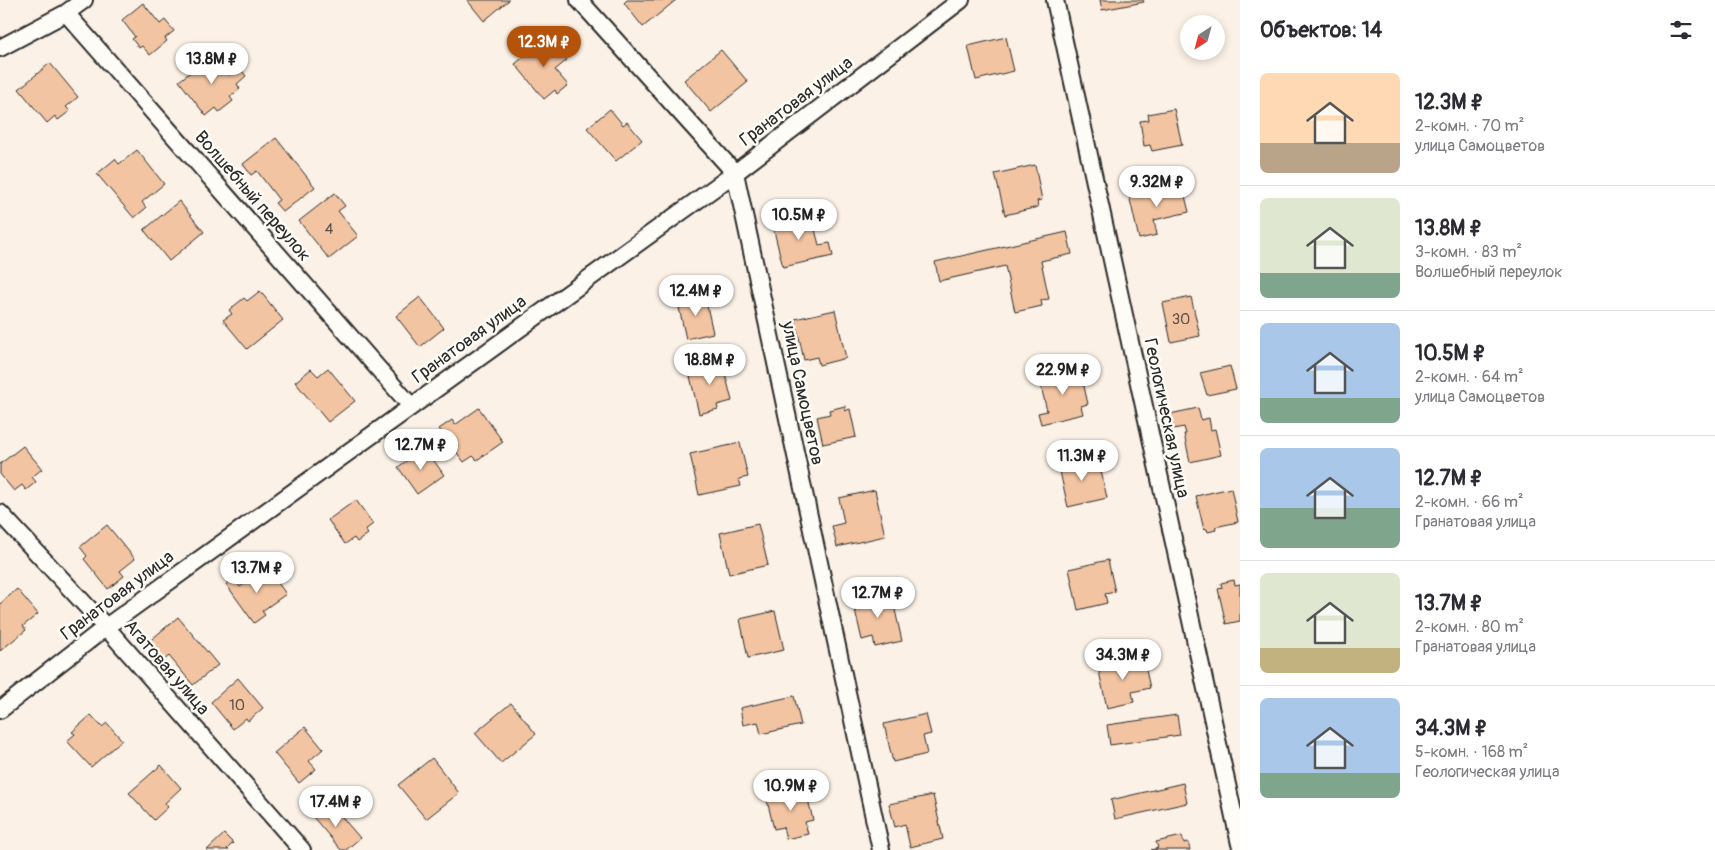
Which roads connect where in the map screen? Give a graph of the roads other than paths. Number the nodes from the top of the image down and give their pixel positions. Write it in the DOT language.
graph roads {
  1 [pos="84,0"];
  2 [pos="580,0"];
  3 [pos="961,0"];
  4 [pos="1055,0"];
  5 [pos="66,13"];
  6 [pos="0,48"];
  7 [pos="735,173"];
  8 [pos="411,406"];
  9 [pos="0,513"];
  10 [pos="106,627"];
  11 [pos="0,710"];
  12 [pos="1240,844"];
  13 [pos="302,850"];
  14 [pos="881,850"];
  1 -- 5 [label="street"];
  2 -- 7 [label="street, улица Самоцветов"];
  3 -- 7 [label="street, Гранатовая улица"];
  4 -- 12 [label="street, Геологическая улица"];
  5 -- 6 [label="street"];
  5 -- 8 [label="street, Волшебный переулок"];
  7 -- 8 [label="street, Гранатовая улица"];
  7 -- 14 [label="street, улица Самоцветов"];
  8 -- 10 [label="street, Гранатовая улица"];
  9 -- 10 [label="street, Агатовая улица"];
  10 -- 11 [label="street, Гранатовая улица"];
  10 -- 13 [label="street, Агатовая улица"];
}
